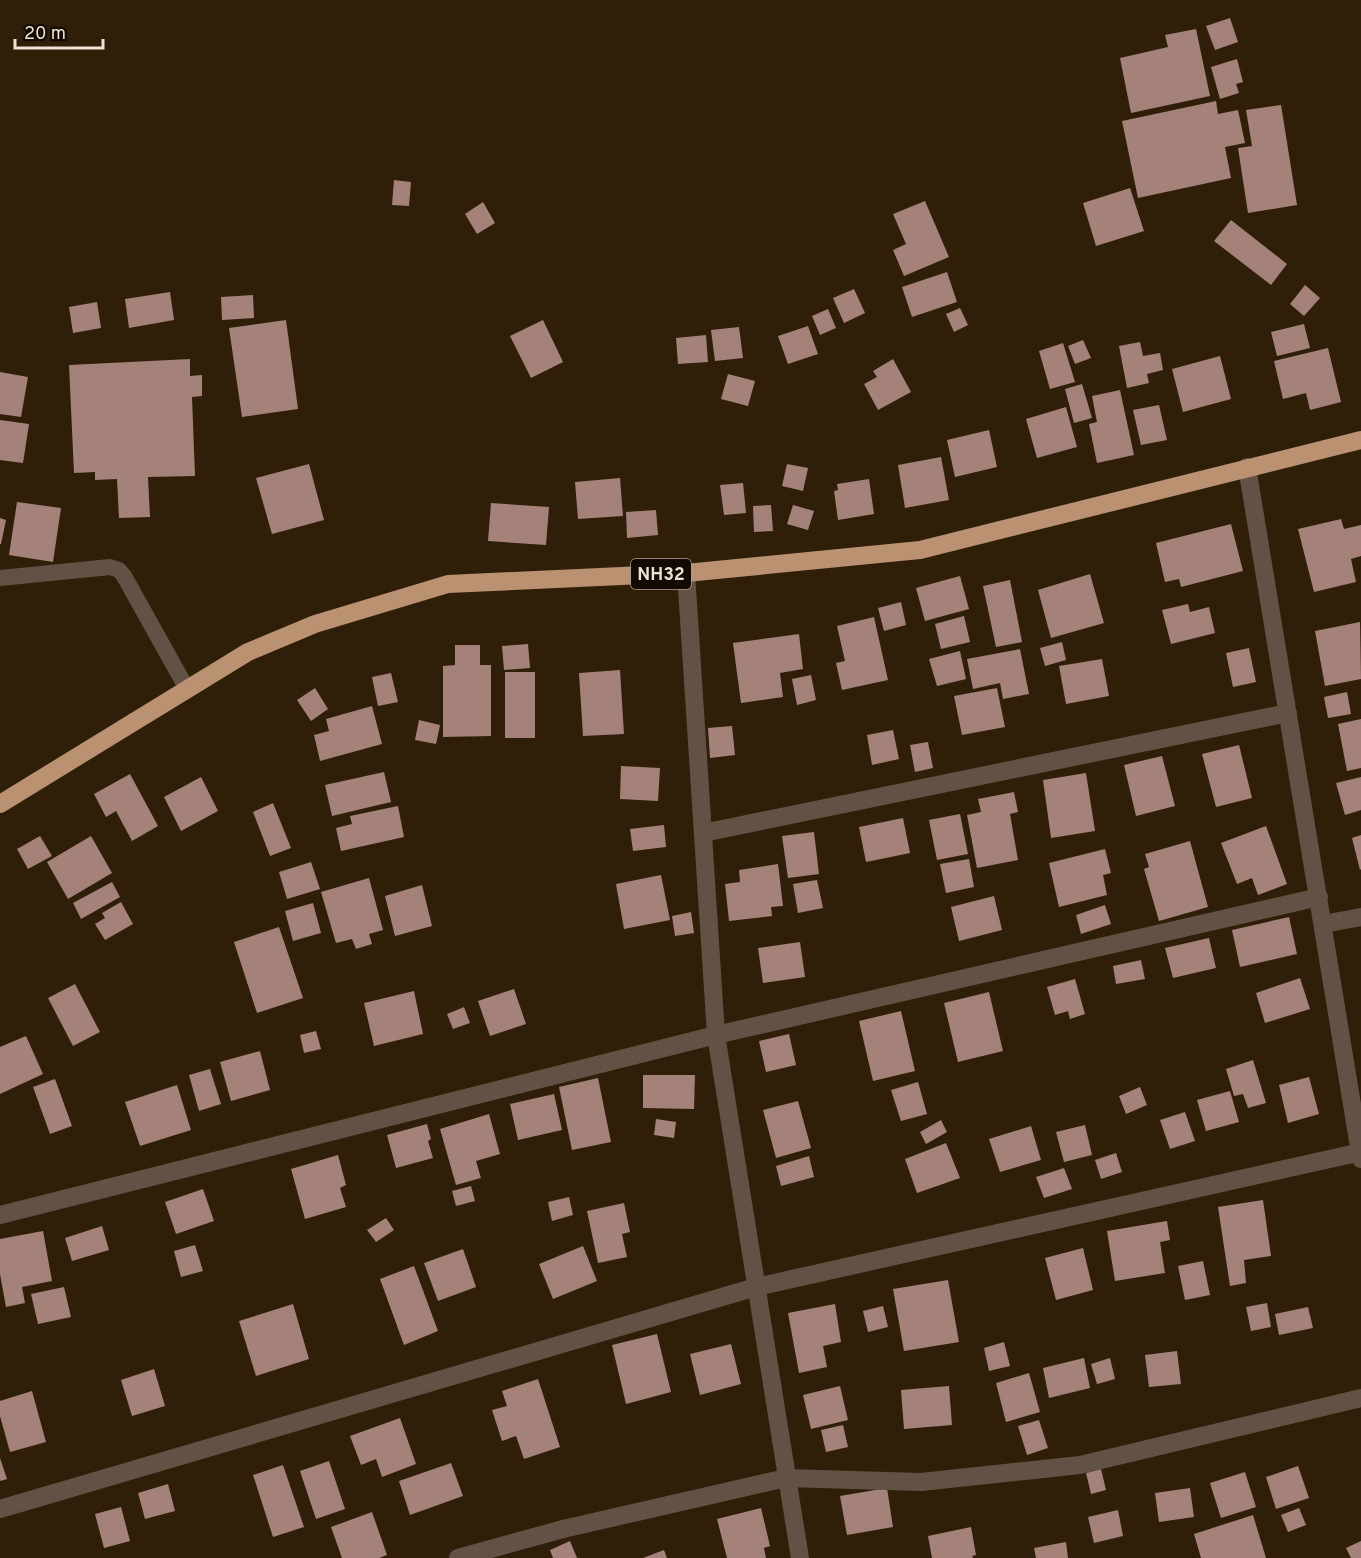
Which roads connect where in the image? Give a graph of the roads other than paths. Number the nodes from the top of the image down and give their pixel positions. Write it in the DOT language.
graph roads {
  1 [pos="1361,440"];
  2 [pos="1248,467"];
  3 [pos="686,573"];
  4 [pos="0,578"];
  5 [pos="187,689"];
  6 [pos="1288,712"];
  7 [pos="0,804"];
  8 [pos="703,833"];
  9 [pos="1319,897"];
  10 [pos="1361,917"];
  11 [pos="1323,924"];
  12 [pos="716,1035"];
  13 [pos="1361,1152"];
  14 [pos="1361,1159"];
  15 [pos="0,1215"];
  16 [pos="756,1287"];
  17 [pos="1361,1398"];
  18 [pos="786,1478"];
  19 [pos="0,1509"];
  20 [pos="458,1558"];
  21 [pos="800,1558"];
  1 -- 2 [label="highway, NH32"];
  2 -- 3 [label="highway, NH32"];
  2 -- 6 [label="street"];
  3 -- 5 [label="highway, NH32"];
  3 -- 8 [label="street"];
  4 -- 5 [label="lane"];
  5 -- 7 [label="highway, NH32"];
  6 -- 8 [label="street"];
  6 -- 9 [label="street"];
  8 -- 12 [label="street"];
  9 -- 11 [label="street"];
  9 -- 12 [label="street"];
  10 -- 11 [label="street"];
  11 -- 13 [label="street"];
  12 -- 15 [label="street"];
  12 -- 16 [label="street"];
  13 -- 14 [label="street"];
  13 -- 16 [label="street"];
  16 -- 18 [label="street"];
  16 -- 19 [label="street"];
  17 -- 18 [label="street"];
  18 -- 20 [label="street"];
  18 -- 21 [label="street"];
}
